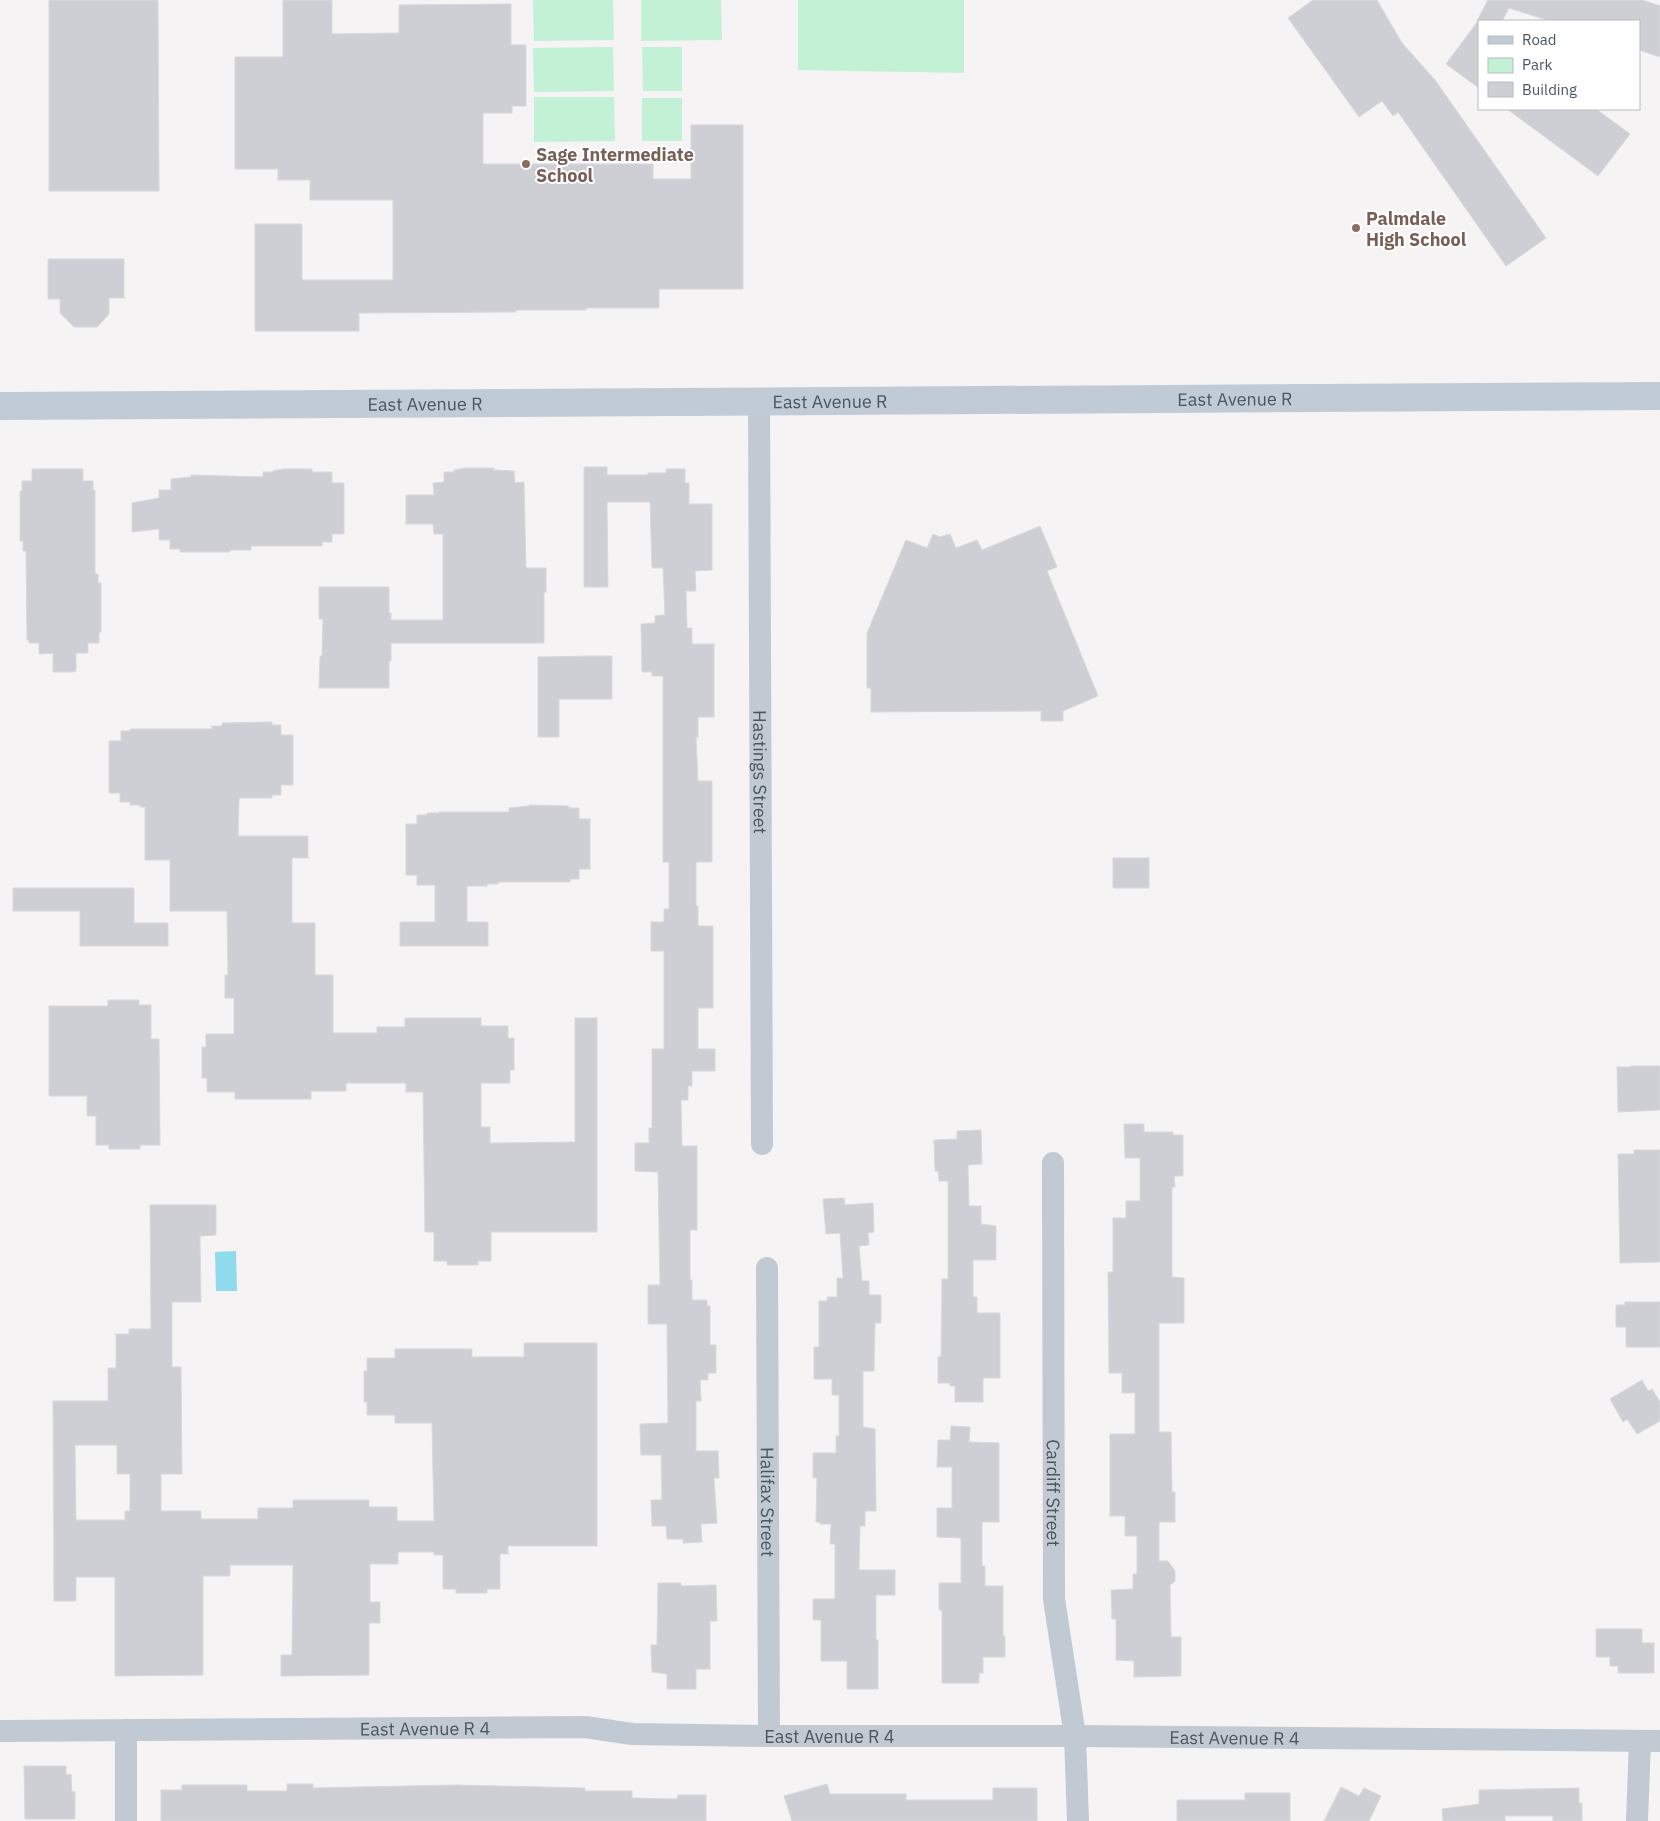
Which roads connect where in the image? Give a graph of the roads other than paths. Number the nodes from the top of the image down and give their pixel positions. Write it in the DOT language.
graph roads {
  1 [pos="1660,396"];
  2 [pos="759,401"];
  3 [pos="0,406"];
  4 [pos="762,1144"];
  5 [pos="1053,1163"];
  6 [pos="767,1268"];
  7 [pos="126,1730"];
  8 [pos="0,1731"];
  9 [pos="769,1736"];
  10 [pos="1074,1736"];
  11 [pos="1650,1741"];
  12 [pos="126,1821"];
  13 [pos="1078,1821"];
  14 [pos="1637,1821"];
  1 -- 2 [label="main road, East Avenue R"];
  2 -- 3 [label="main road, East Avenue R"];
  2 -- 4 [label="street, Hastings Street"];
  5 -- 10 [label="street, Cardiff Street"];
  6 -- 9 [label="street, Halifax Street"];
  7 -- 8 [label="street, East Avenue R 4"];
  7 -- 9 [label="street, East Avenue R 4"];
  7 -- 12 [label="street"];
  9 -- 10 [label="street, East Avenue R 4"];
  10 -- 11 [label="street, East Avenue R 4"];
  10 -- 13 [label="street, Cardiff Street"];
  11 -- 14 [label="street"];
}
